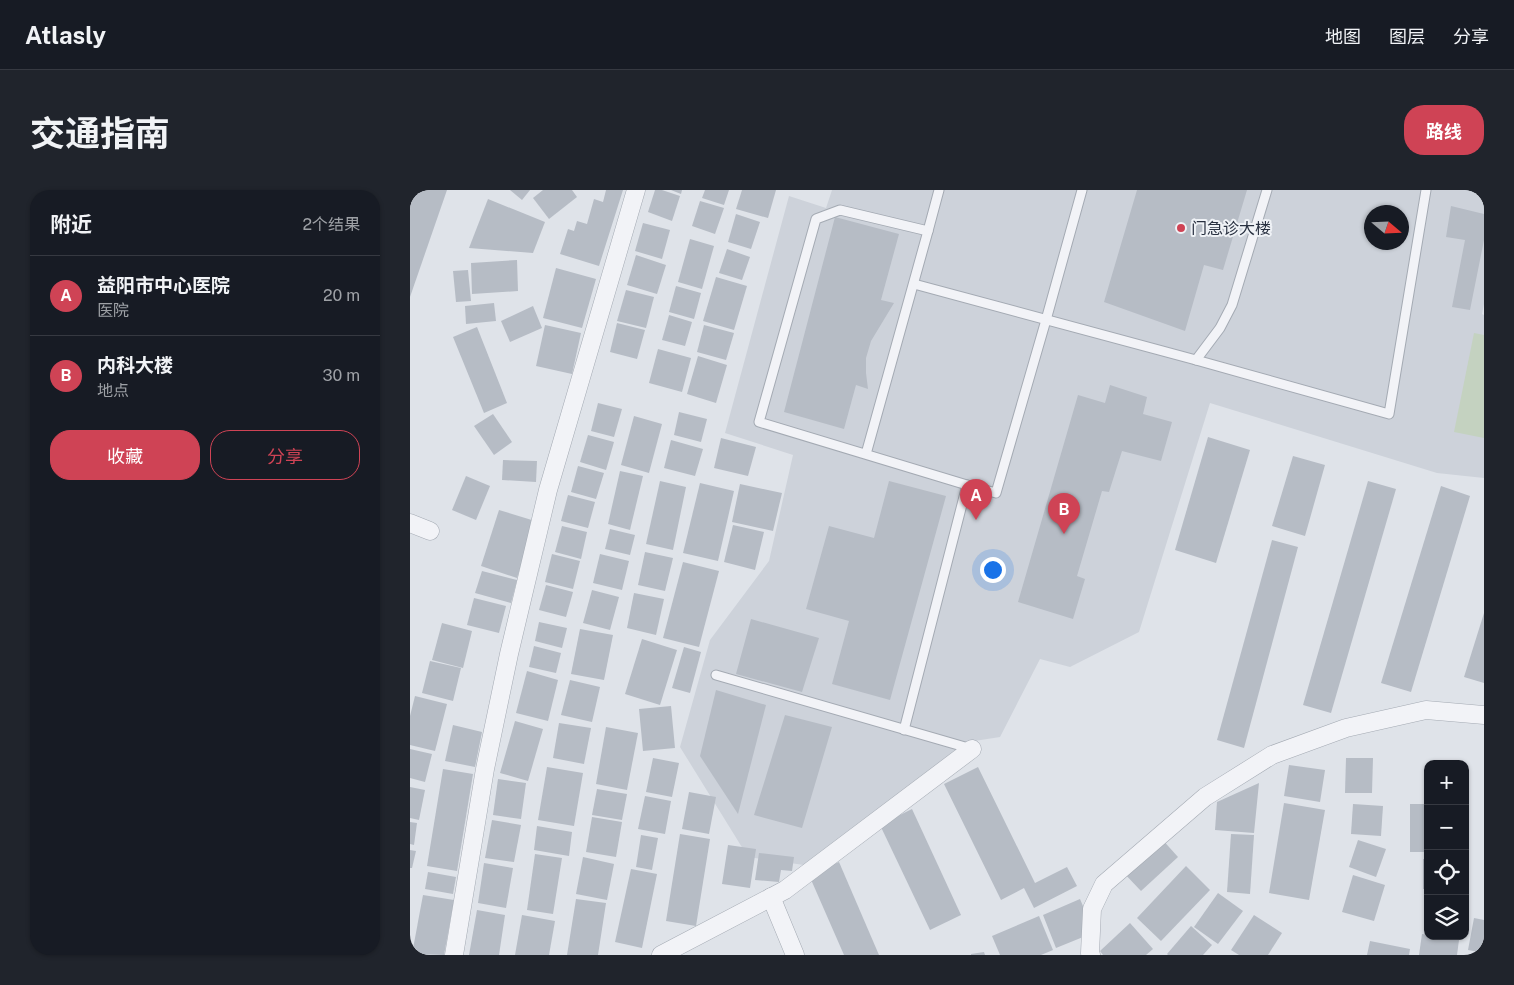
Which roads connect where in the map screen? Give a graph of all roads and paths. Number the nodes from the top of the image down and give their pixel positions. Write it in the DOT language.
graph roads {
  1 [pos="636,190"];
  2 [pos="939,190"];
  3 [pos="1082,190"];
  4 [pos="1267,190"];
  5 [pos="1426,190"];
  6 [pos="928,231"];
  7 [pos="914,284"];
  8 [pos="1046,320"];
  9 [pos="1196,360"];
  10 [pos="866,454"];
  11 [pos="967,485"];
  12 [pos="410,523"];
  13 [pos="430,531"];
  14 [pos="716,675"];
  15 [pos="1484,715"];
  16 [pos="904,730"];
  17 [pos="972,749"];
  18 [pos="771,897"];
  19 [pos="454,955"];
  20 [pos="661,955"];
  21 [pos="795,955"];
  22 [pos="1092,955"];
  1 -- 19 [label="street"];
  2 -- 6 [label="lane"];
  3 -- 8 [label="lane"];
  4 -- 9 [label="lane"];
  5 -- 9 [label="lane"];
  6 -- 7 [label="lane"];
  6 -- 10 [label="lane"];
  7 -- 8 [label="lane"];
  7 -- 10 [label="lane"];
  8 -- 9 [label="lane"];
  8 -- 11 [label="lane"];
  10 -- 11 [label="lane"];
  11 -- 16 [label="lane"];
  12 -- 13 [label="street"];
  14 -- 16 [label="lane"];
  15 -- 22 [label="street"];
  16 -- 17 [label="lane"];
  17 -- 18 [label="street"];
  18 -- 20 [label="street"];
  18 -- 21 [label="street"];
}
